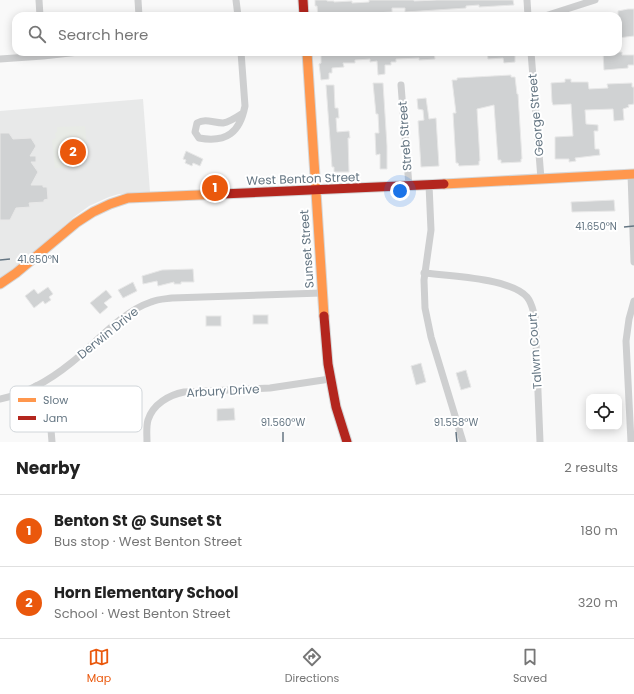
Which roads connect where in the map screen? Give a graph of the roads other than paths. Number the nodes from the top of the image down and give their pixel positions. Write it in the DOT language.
graph roads {
  1 [pos="39,0"];
  2 [pos="138,0"];
  3 [pos="236,0"];
  4 [pos="303,0"];
  5 [pos="527,0"];
  6 [pos="595,0"];
  7 [pos="40,12"];
  8 [pos="139,12"];
  9 [pos="238,12"];
  10 [pos="304,12"];
  11 [pos="528,12"];
  12 [pos="558,12"];
  13 [pos="26,56"];
  14 [pos="241,56"];
  15 [pos="307,56"];
  16 [pos="531,56"];
  17 [pos="0,59"];
  18 [pos="401,85"];
  19 [pos="243,113"];
  20 [pos="632,174"];
  21 [pos="541,179"];
  22 [pos="429,185"];
  23 [pos="409,186"];
  24 [pos="315,191"];
  25 [pos="634,262"];
  26 [pos="424,273"];
  27 [pos="0,284"];
  28 [pos="322,293"];
  29 [pos="634,301"];
  30 [pos="330,379"];
  31 [pos="631,383"];
  32 [pos="36,386"];
  33 [pos="10,397"];
  34 [pos="0,399"];
  35 [pos="51,432"];
  36 [pos="52,442"];
  37 [pos="148,442"];
  38 [pos="347,442"];
  39 [pos="462,442"];
  40 [pos="540,442"];
  41 [pos="631,442"];
  1 -- 7 [label="street"];
  2 -- 8 [label="street"];
  3 -- 9 [label="street"];
  4 -- 10 [label="street"];
  5 -- 11 [label="street"];
  6 -- 12 [label="street"];
  13 -- 17 [label="street"];
  14 -- 19 [label="street"];
  15 -- 24 [label="street, Sunset Street"];
  16 -- 21 [label="street, George Street"];
  18 -- 23 [label="street, Streb Street"];
  19 -- 19 [label="street"];
  20 -- 21 [label="street, West Benton Street"];
  20 -- 25 [label="street"];
  21 -- 22 [label="street, West Benton Street"];
  22 -- 23 [label="street, West Benton Street"];
  22 -- 26 [label="street"];
  23 -- 24 [label="street, West Benton Street"];
  24 -- 27 [label="street, West Benton Street"];
  24 -- 28 [label="street, Sunset Street"];
  26 -- 39 [label="street"];
  26 -- 40 [label="street, Talwrn Court"];
  28 -- 30 [label="street, Sunset Street"];
  28 -- 32 [label="street, Derwin Drive"];
  29 -- 31 [label="street"];
  30 -- 37 [label="street, Arbury Drive"];
  30 -- 38 [label="street, Sunset Street"];
  31 -- 41 [label="street"];
  33 -- 34 [label="street, Derwin Drive"];
  35 -- 36 [label="street"];
}
